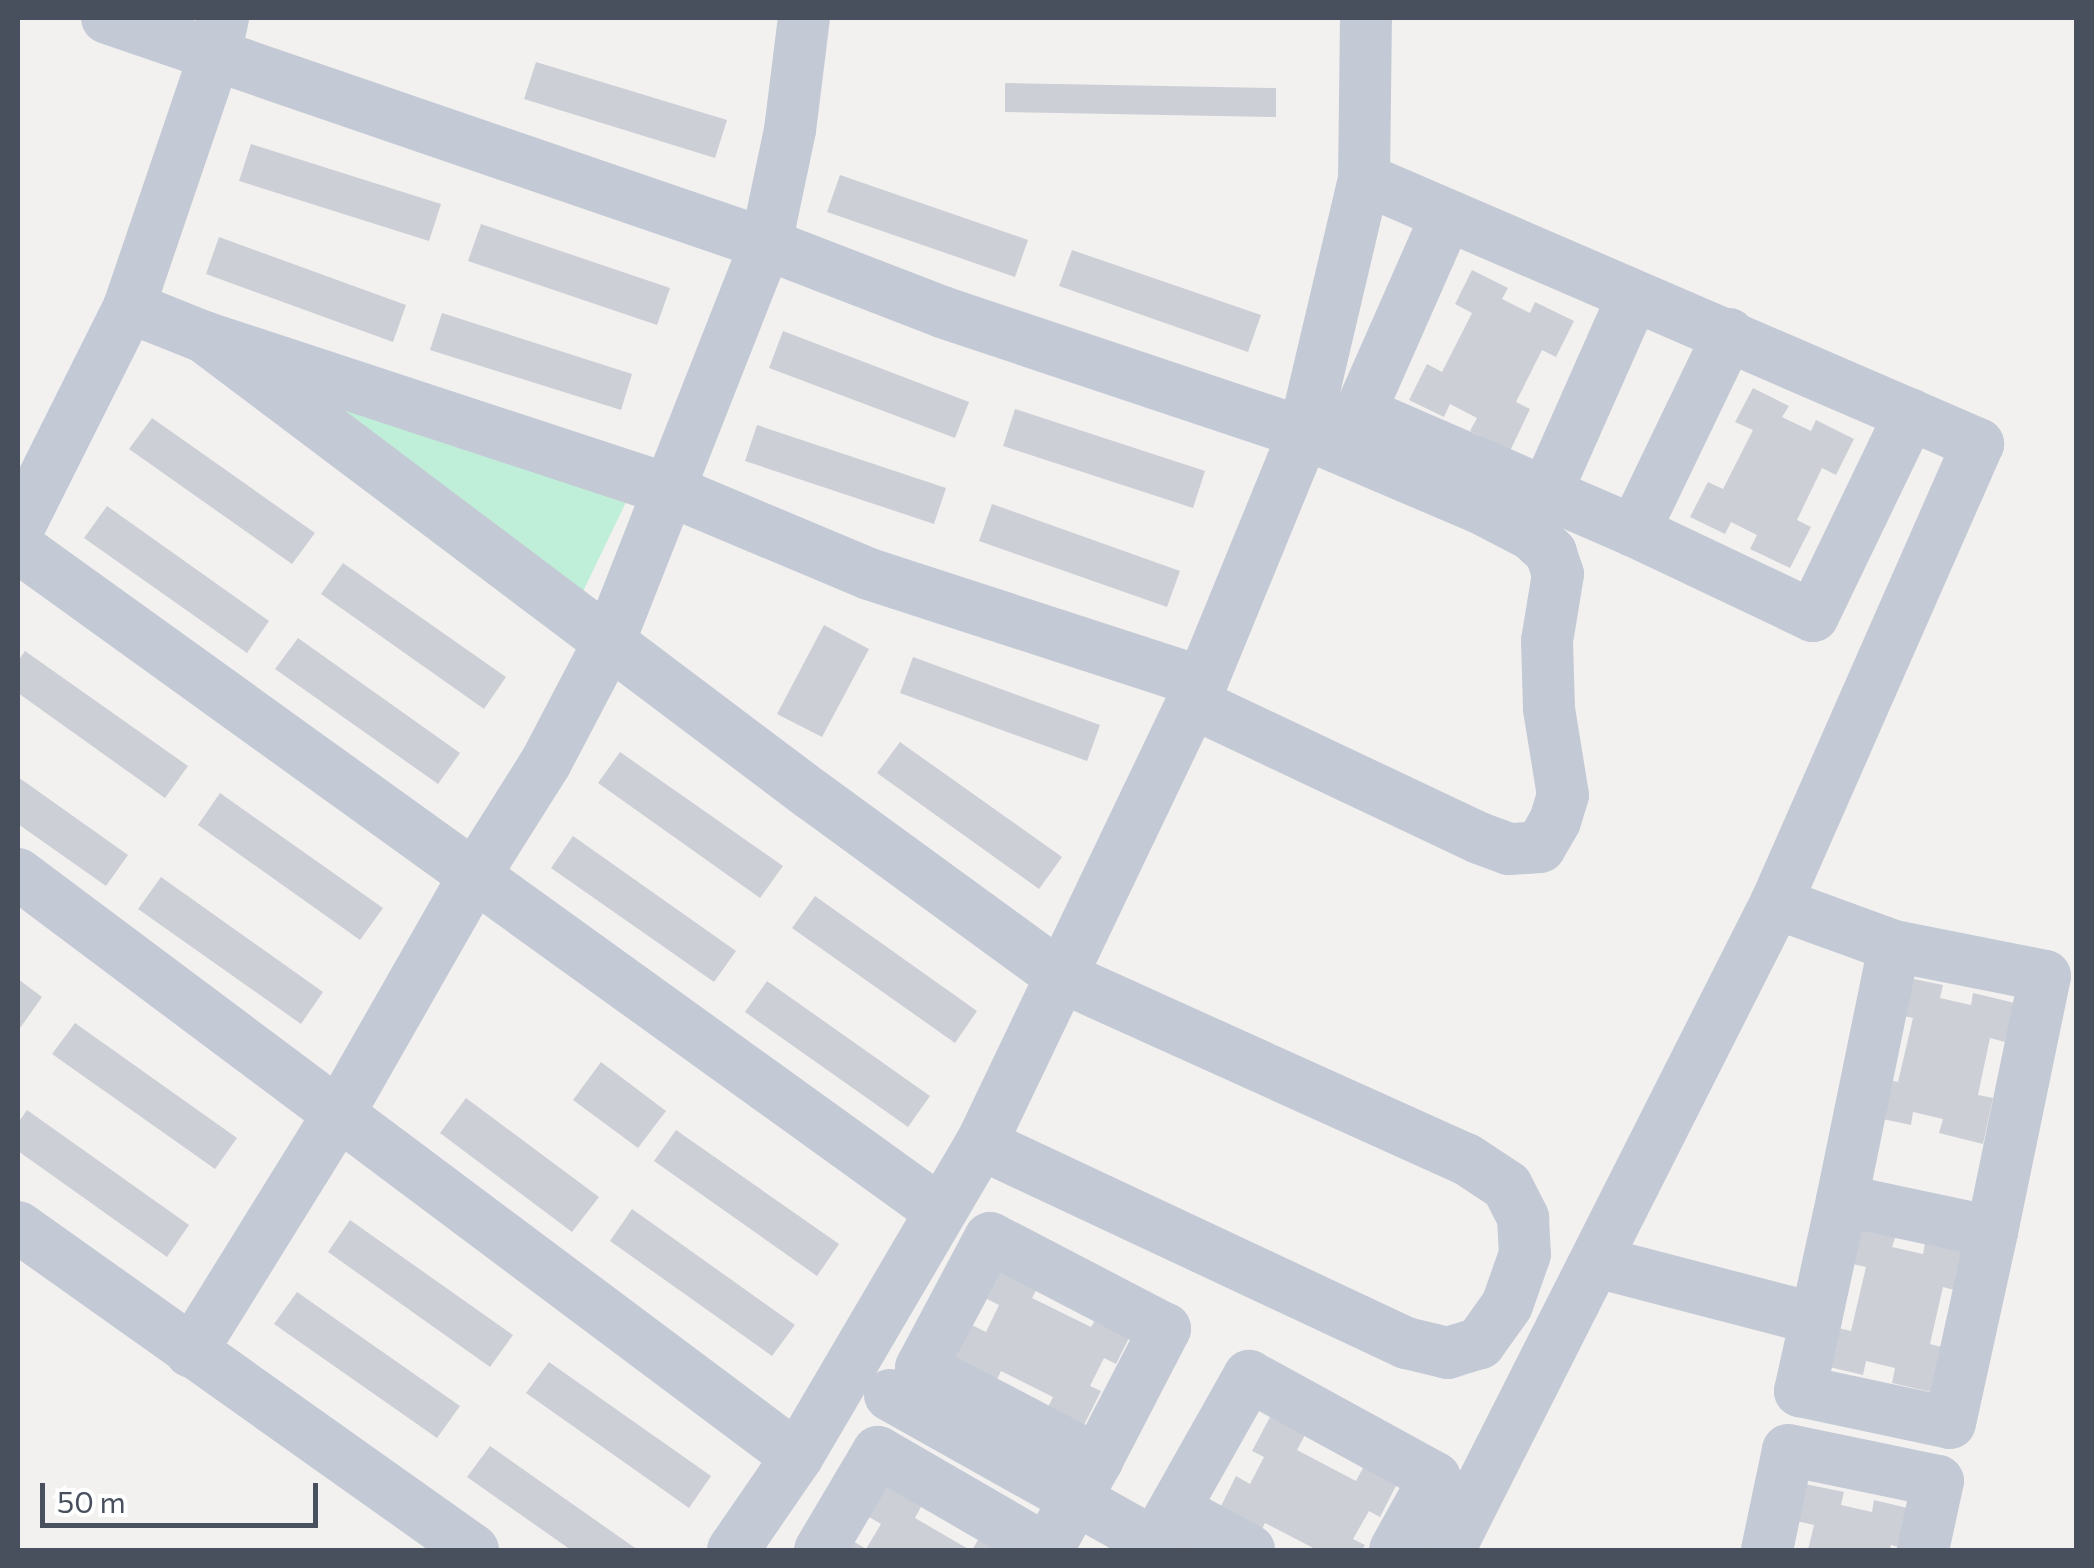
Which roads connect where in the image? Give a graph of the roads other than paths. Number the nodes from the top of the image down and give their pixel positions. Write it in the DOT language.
graph roads {
  1 [pos="107,18"];
  2 [pos="804,18"];
  3 [pos="1366,18"];
  4 [pos="218,38"];
  5 [pos="1364,179"];
  6 [pos="1446,217"];
  7 [pos="766,244"];
  8 [pos="1634,297"];
  9 [pos="129,307"];
  10 [pos="1729,334"];
  11 [pos="204,338"];
  12 [pos="1910,414"];
  13 [pos="1304,432"];
  14 [pos="669,490"];
  15 [pos="1546,493"];
  16 [pos="18,528"];
  17 [pos="1634,531"];
  18 [pos="18,547"];
  19 [pos="609,642"];
  20 [pos="1198,692"];
  21 [pos="18,874"];
  22 [pos="473,878"];
  23 [pos="1776,903"];
  24 [pos="1894,946"];
  25 [pos="1062,977"];
  26 [pos="340,1113"];
  27 [pos="981,1144"];
  28 [pos="1842,1200"];
  29 [pos="940,1211"];
  30 [pos="18,1226"];
  31 [pos="1992,1232"];
  32 [pos="1597,1262"];
  33 [pos="1816,1319"];
  34 [pos="190,1352"];
  35 [pos="1800,1390"];
  36 [pos="890,1396"];
  37 [pos="1950,1423"];
  38 [pos="1788,1450"];
  39 [pos="796,1457"];
  40 [pos="1086,1479"];
  41 [pos="1938,1481"];
  42 [pos="1147,1539"];
  43 [pos="473,1550"];
  44 [pos="734,1550"];
  45 [pos="820,1550"];
  46 [pos="1047,1550"];
  47 [pos="1249,1550"];
  48 [pos="1394,1550"];
  49 [pos="1450,1550"];
  50 [pos="1767,1550"];
  51 [pos="1923,1550"];
  1 -- 4 [label="street"];
  2 -- 7 [label="street"];
  3 -- 5 [label="street"];
  4 -- 7 [label="street"];
  4 -- 9 [label="street"];
  5 -- 6 [label="street"];
  5 -- 13 [label="street"];
  6 -- 8 [label="street"];
  6 -- 15 [label="street"];
  7 -- 13 [label="street"];
  7 -- 14 [label="street"];
  8 -- 10 [label="street"];
  8 -- 15 [label="street"];
  9 -- 11 [label="street"];
  9 -- 16 [label="street"];
  10 -- 12 [label="street"];
  10 -- 17 [label="street"];
  11 -- 14 [label="street"];
  11 -- 19 [label="street"];
  12 -- 17 [label="street"];
  12 -- 23 [label="street"];
  13 -- 20 [label="street"];
  13 -- 20 [label="street"];
  14 -- 19 [label="street"];
  14 -- 20 [label="street"];
  15 -- 17 [label="street"];
  18 -- 22 [label="street"];
  19 -- 22 [label="street"];
  19 -- 25 [label="street"];
  20 -- 25 [label="street"];
  21 -- 26 [label="street"];
  22 -- 26 [label="street"];
  22 -- 29 [label="street"];
  23 -- 24 [label="street"];
  23 -- 32 [label="street"];
  24 -- 28 [label="street"];
  24 -- 31 [label="street"];
  25 -- 27 [label="street"];
  25 -- 27 [label="street"];
  26 -- 34 [label="street"];
  26 -- 39 [label="street"];
  27 -- 29 [label="street"];
  28 -- 31 [label="street"];
  28 -- 33 [label="street"];
  29 -- 39 [label="street"];
  30 -- 34 [label="street"];
  31 -- 37 [label="street"];
  32 -- 33 [label="street"];
  32 -- 49 [label="street"];
  33 -- 35 [label="street"];
  34 -- 43 [label="street"];
  35 -- 37 [label="street"];
  35 -- 38 [label="street"];
  36 -- 40 [label="street"];
  37 -- 41 [label="street"];
  38 -- 41 [label="street"];
  38 -- 50 [label="street"];
  39 -- 44 [label="street"];
  40 -- 40 [label="street"];
  40 -- 42 [label="street"];
  40 -- 46 [label="street"];
  41 -- 51 [label="street"];
  42 -- 47 [label="street"];
  42 -- 48 [label="street"];
  45 -- 46 [label="street"];
}
